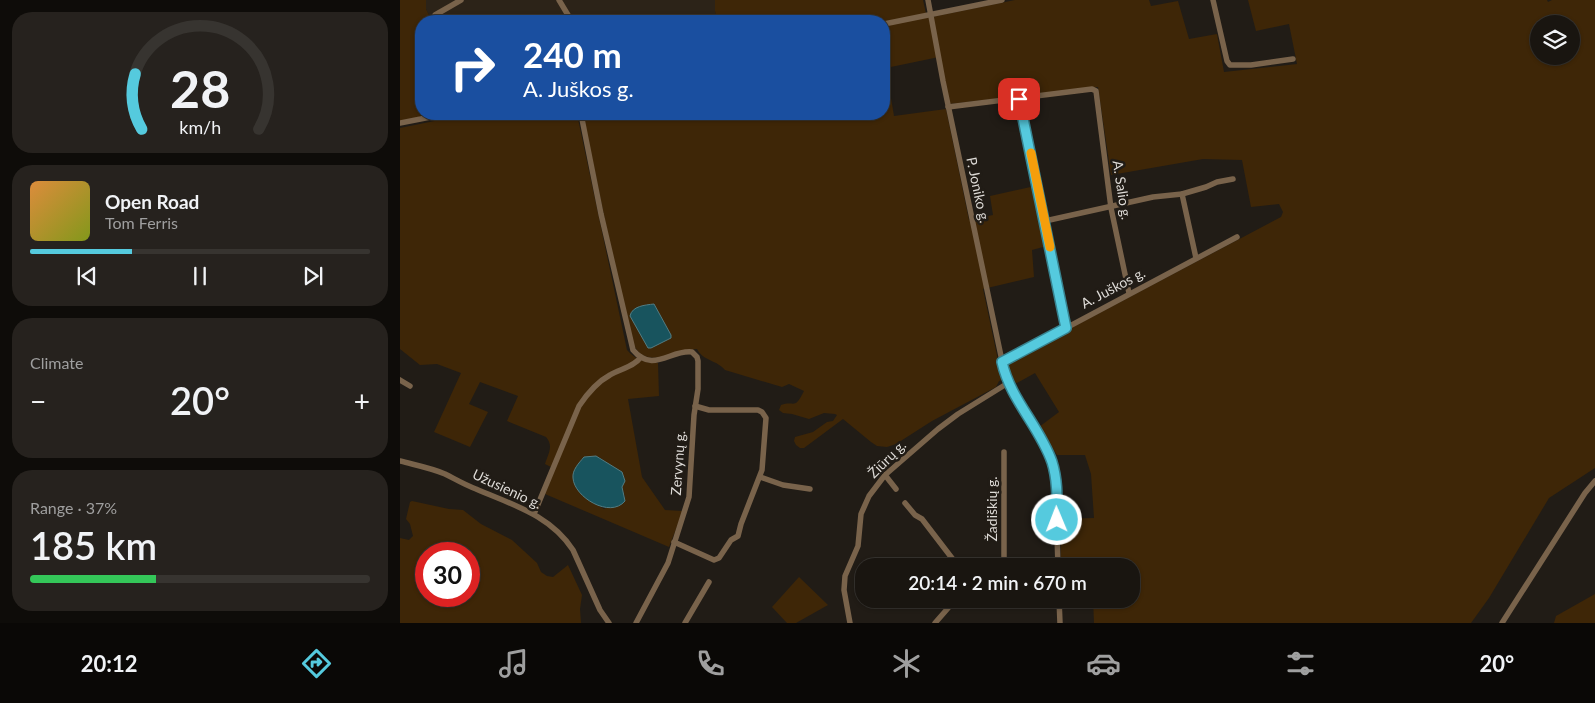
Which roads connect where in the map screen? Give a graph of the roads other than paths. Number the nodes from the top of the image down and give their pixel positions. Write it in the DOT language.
graph roads {
  1 [pos="461,0"];
  2 [pos="559,0"];
  3 [pos="928,0"];
  4 [pos="1000,0"];
  5 [pos="1213,0"];
  6 [pos="930,14"];
  7 [pos="435,15"];
  8 [pos="568,15"];
  9 [pos="890,23"];
  10 [pos="1293,58"];
  11 [pos="1019,99"];
  12 [pos="948,107"];
  13 [pos="415,120"];
  14 [pos="582,120"];
  15 [pos="400,123"];
  16 [pos="1233,179"];
  17 [pos="1182,194"];
  18 [pos="1111,208"];
  19 [pos="1045,221"];
  20 [pos="1237,237"];
  21 [pos="1196,258"];
  22 [pos="1129,293"];
  23 [pos="1066,328"];
  24 [pos="644,358"];
  25 [pos="1002,362"];
  26 [pos="400,380"];
  27 [pos="1008,383"];
  28 [pos="410,386"];
  29 [pos="695,406"];
  30 [pos="1004,452"];
  31 [pos="400,461"];
  32 [pos="885,475"];
  33 [pos="760,477"];
  34 [pos="1595,481"];
  35 [pos="810,489"];
  36 [pos="896,489"];
  37 [pos="905,502"];
  38 [pos="534,514"];
  39 [pos="674,542"];
  40 [pos="952,558"];
  41 [pos="1004,558"];
  42 [pos="1058,558"];
  43 [pos="709,582"];
  44 [pos="948,608"];
  45 [pos="1059,608"];
  46 [pos="609,623"];
  47 [pos="636,623"];
  48 [pos="685,623"];
  49 [pos="850,623"];
  50 [pos="935,623"];
  51 [pos="1060,623"];
  52 [pos="1502,623"];
  1 -- 7 [label="street"];
  2 -- 8 [label="street"];
  3 -- 6 [label="street, P. Joniko g."];
  4 -- 6 [label="street"];
  5 -- 10 [label="street"];
  6 -- 9 [label="street"];
  6 -- 12 [label="street, P. Joniko g."];
  11 -- 12 [label="street"];
  11 -- 18 [label="street, A. Salio g."];
  11 -- 19 [label="street"];
  12 -- 25 [label="street, P. Joniko g."];
  13 -- 15 [label="street"];
  14 -- 24 [label="street"];
  16 -- 17 [label="street"];
  17 -- 18 [label="street"];
  17 -- 21 [label="street"];
  18 -- 19 [label="street"];
  18 -- 22 [label="street, A. Salio g."];
  19 -- 23 [label="street"];
  20 -- 21 [label="street, A. Juškos g."];
  21 -- 22 [label="street, A. Juškos g."];
  22 -- 23 [label="street, A. Juškos g."];
  23 -- 25 [label="street, A. Juškos g."];
  24 -- 29 [label="street, Zervynų g."];
  24 -- 38 [label="street"];
  25 -- 27 [label="street, P. Joniko g."];
  26 -- 28 [label="street"];
  27 -- 32 [label="street, Žiūrų g."];
  27 -- 42 [label="street, P. Joniko g."];
  29 -- 33 [label="street"];
  29 -- 39 [label="street, Zervynų g."];
  30 -- 41 [label="street, Žadiškių g."];
  31 -- 38 [label="street, Užusienio g."];
  32 -- 36 [label="street"];
  32 -- 49 [label="street, Žiūrų g."];
  33 -- 35 [label="street"];
  33 -- 39 [label="street"];
  34 -- 52 [label="street"];
  37 -- 40 [label="street"];
  38 -- 46 [label="street, Užusienio g."];
  39 -- 47 [label="street, Zervynų g."];
  43 -- 48 [label="street"];
  44 -- 50 [label="street"];
  45 -- 51 [label="street"];
}
